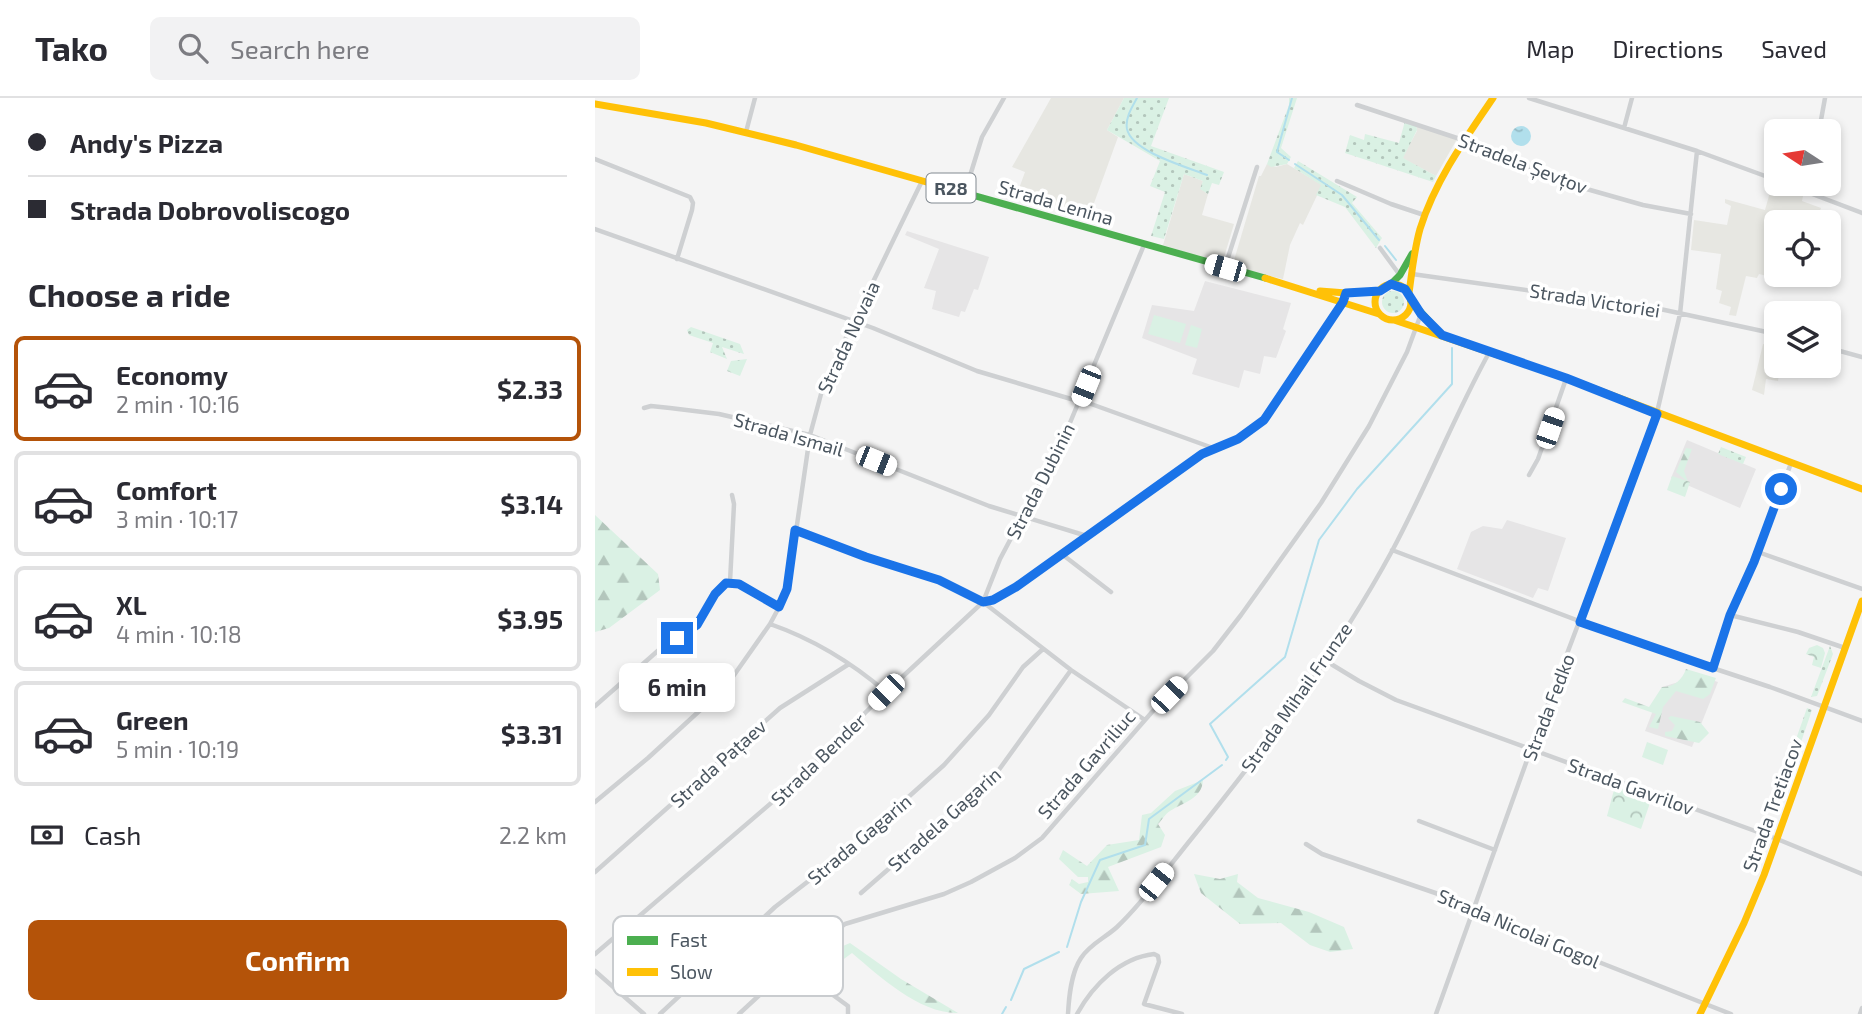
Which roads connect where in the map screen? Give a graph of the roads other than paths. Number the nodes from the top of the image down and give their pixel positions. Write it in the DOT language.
graph roads {
  1 [pos="755,98"];
  2 [pos="1004,98"];
  3 [pos="1493,98"];
  4 [pos="1529,98"];
  5 [pos="1632,98"];
  6 [pos="1825,98"];
  7 [pos="595,104"];
  8 [pos="1357,105"];
  9 [pos="1821,119"];
  10 [pos="1624,128"];
  11 [pos="745,133"];
  12 [pos="1466,141"];
  13 [pos="1697,151"];
  14 [pos="595,159"];
  15 [pos="1257,167"];
  16 [pos="1764,176"];
  17 [pos="923,181"];
  18 [pos="1337,181"];
  19 [pos="965,192"];
  20 [pos="1817,196"];
  21 [pos="1862,213"];
  22 [pos="1691,214"];
  23 [pos="1425,215"];
  24 [pos="595,229"];
  25 [pos="1144,244"];
  26 [pos="1415,247"];
  27 [pos="1380,248"];
  28 [pos="677,259"];
  29 [pos="1225,268"];
  30 [pos="1412,274"];
  31 [pos="1400,275"];
  32 [pos="1391,284"];
  33 [pos="1303,289"];
  34 [pos="1380,291"];
  35 [pos="1346,293"];
  36 [pos="1410,297"];
  37 [pos="1343,302"];
  38 [pos="1380,314"];
  39 [pos="1421,314"];
  40 [pos="1681,314"];
  41 [pos="1394,320"];
  42 [pos="853,321"];
  43 [pos="1416,327"];
  44 [pos="1764,331"];
  45 [pos="1442,335"];
  46 [pos="1491,351"];
  47 [pos="1841,352"];
  48 [pos="1862,358"];
  49 [pos="1566,378"];
  50 [pos="1080,400"];
  51 [pos="644,408"];
  52 [pos="1657,414"];
  53 [pos="810,435"];
  54 [pos="1214,449"];
  55 [pos="1791,463"];
  56 [pos="1529,475"];
  57 [pos="1862,489"];
  58 [pos="732,495"];
  59 [pos="1021,517"];
  60 [pos="795,530"];
  61 [pos="1088,536"];
  62 [pos="1392,550"];
  63 [pos="1758,552"];
  64 [pos="1063,555"];
  65 [pos="730,582"];
  66 [pos="1862,589"];
  67 [pos="1111,592"];
  68 [pos="1862,601"];
  69 [pos="983,602"];
  70 [pos="779,607"];
  71 [pos="1730,615"];
  72 [pos="1580,622"];
  73 [pos="769,624"];
  74 [pos="1845,648"];
  75 [pos="1043,649"];
  76 [pos="1325,661"];
  77 [pos="849,664"];
  78 [pos="1713,668"];
  79 [pos="1071,670"];
  80 [pos="886,692"];
  81 [pos="595,706"];
  82 [pos="1823,706"];
  83 [pos="1145,720"];
  84 [pos="1862,721"];
  85 [pos="1531,749"];
  86 [pos="595,802"];
  87 [pos="1419,821"];
  88 [pos="1777,839"];
  89 [pos="1306,844"];
  90 [pos="1495,850"];
  91 [pos="595,873"];
  92 [pos="1862,874"];
  93 [pos="861,893"];
  94 [pos="1475,909"];
  95 [pos="639,916"];
  96 [pos="765,916"];
  97 [pos="843,926"];
  98 [pos="613,939"];
  99 [pos="595,954"];
  100 [pos="595,971"];
  101 [pos="613,987"];
  102 [pos="623,996"];
  103 [pos="679,996"];
  104 [pos="758,996"];
  105 [pos="834,996"];
  106 [pos="1706,1002"];
  107 [pos="1862,1008"];
  108 [pos="644,1014"];
  109 [pos="660,1014"];
  110 [pos="739,1014"];
  111 [pos="848,1014"];
  112 [pos="1068,1014"];
  113 [pos="1077,1014"];
  114 [pos="1182,1014"];
  115 [pos="1436,1014"];
  116 [pos="1700,1014"];
  117 [pos="1731,1014"];
  118 [pos="1860,1014"];
  1 -- 11 [label="street"];
  2 -- 19 [label="street"];
  3 -- 12 [label="main road"];
  4 -- 10 [label="street"];
  5 -- 10 [label="street"];
  6 -- 9 [label="street"];
  7 -- 11 [label="main road, Strada Lenina / R28"];
  8 -- 12 [label="street, Stradela Șevțov"];
  10 -- 13 [label="street"];
  11 -- 17 [label="main road, Strada Lenina / R28"];
  12 -- 22 [label="street, Stradela Șevțov"];
  12 -- 23 [label="main road"];
  13 -- 16 [label="street"];
  13 -- 22 [label="street, Strada Fedko"];
  14 -- 28 [label="street"];
  15 -- 29 [label="street"];
  17 -- 19 [label="main road, Strada Lenina / R28"];
  17 -- 42 [label="street, Strada Novaia"];
  18 -- 23 [label="street"];
  19 -- 25 [label="main road, Strada Lenina / R28"];
  20 -- 21 [label="street"];
  22 -- 40 [label="street, Strada Fedko"];
  23 -- 26 [label="main road"];
  24 -- 28 [label="street"];
  25 -- 29 [label="main road, Strada Lenina / R28"];
  25 -- 50 [label="street, Strada Dubinin"];
  26 -- 30 [label="main road"];
  26 -- 31 [label="main road"];
  27 -- 31 [label="street"];
  28 -- 42 [label="street"];
  29 -- 33 [label="main road, Strada Lenina / R28"];
  30 -- 36 [label="main road"];
  30 -- 40 [label="street, Strada Victoriei"];
  31 -- 32 [label="main road"];
  32 -- 34 [label="main road, R28"];
  32 -- 36 [label="main road"];
  33 -- 35 [label="main road, R28"];
  33 -- 37 [label="main road, R28"];
  34 -- 35 [label="main road, R28"];
  34 -- 38 [label="main road"];
  35 -- 37 [label="street, Strada Bender"];
  36 -- 39 [label="main road"];
  36 -- 41 [label="main road"];
  37 -- 38 [label="main road, R28"];
  37 -- 54 [label="street, Strada Bender"];
  38 -- 41 [label="main road, R28"];
  39 -- 43 [label="street, Strada Gavriliuc"];
  39 -- 45 [label="main road"];
  40 -- 44 [label="street, Strada Victoriei"];
  40 -- 52 [label="street, Strada Fedko"];
  41 -- 43 [label="main road"];
  42 -- 50 [label="street"];
  42 -- 53 [label="street, Strada Novaia"];
  43 -- 45 [label="main road"];
  43 -- 83 [label="street, Strada Gavriliuc"];
  45 -- 46 [label="main road"];
  46 -- 49 [label="main road"];
  46 -- 62 [label="street, Strada Mihail Frunze"];
  47 -- 48 [label="street"];
  49 -- 52 [label="main road"];
  49 -- 56 [label="street"];
  50 -- 54 [label="street"];
  50 -- 59 [label="street, Strada Dubinin"];
  51 -- 53 [label="street, Strada Ismail"];
  52 -- 55 [label="main road"];
  52 -- 72 [label="street, Strada Fedko"];
  53 -- 59 [label="street, Strada Ismail"];
  53 -- 60 [label="street, Strada Novaia"];
  54 -- 61 [label="street, Strada Bender"];
  55 -- 57 [label="main road"];
  55 -- 63 [label="street"];
  58 -- 65 [label="street"];
  59 -- 61 [label="street, Strada Ismail"];
  59 -- 69 [label="street, Strada Dubinin"];
  60 -- 69 [label="street"];
  60 -- 70 [label="street, Strada Novaia"];
  61 -- 64 [label="street, Strada Bender"];
  62 -- 72 [label="street"];
  62 -- 76 [label="street, Strada Mihail Frunze"];
  63 -- 66 [label="street"];
  63 -- 71 [label="street"];
  64 -- 67 [label="street"];
  64 -- 69 [label="street, Strada Bender"];
  65 -- 70 [label="street"];
  65 -- 81 [label="street"];
  68 -- 74 [label="main road, Strada Tretiacov"];
  69 -- 75 [label="street"];
  69 -- 80 [label="street, Strada Bender"];
  70 -- 73 [label="street, Strada Novaia"];
  71 -- 74 [label="street"];
  71 -- 78 [label="street"];
  72 -- 78 [label="street"];
  72 -- 85 [label="street, Strada Fedko"];
  73 -- 77 [label="street"];
  73 -- 86 [label="street, Strada Novaia"];
  74 -- 82 [label="main road, Strada Tretiacov"];
  75 -- 79 [label="street"];
  75 -- 96 [label="street, Strada Gagarin"];
  76 -- 85 [label="street, Strada Gavrilov"];
  76 -- 112 [label="street, Strada Mihail Frunze"];
  77 -- 80 [label="street"];
  77 -- 91 [label="street, Strada Pațaev"];
  78 -- 82 [label="street"];
  79 -- 83 [label="street"];
  79 -- 93 [label="street, Stradela Gagarin"];
  80 -- 95 [label="street, Strada Bender"];
  82 -- 84 [label="street"];
  82 -- 88 [label="main road, Strada Tretiacov"];
  83 -- 97 [label="street, Strada Gavriliuc"];
  85 -- 88 [label="street, Strada Gavrilov"];
  85 -- 90 [label="street, Strada Fedko"];
  87 -- 90 [label="street"];
  88 -- 92 [label="street, Strada Gavrilov"];
  88 -- 106 [label="main road, Strada Tretiacov"];
  89 -- 94 [label="street, Strada Nicolai Gogol"];
  90 -- 94 [label="street, Strada Fedko"];
  94 -- 106 [label="street, Strada Nicolai Gogol"];
  94 -- 115 [label="street, Strada Fedko"];
  98 -- 99 [label="street, Strada Bender"];
  100 -- 101 [label="street"];
  102 -- 108 [label="street"];
  103 -- 109 [label="street, Strada Gagarin"];
  104 -- 110 [label="street, Strada Gavriliuc"];
  105 -- 111 [label="street"];
  106 -- 116 [label="main road, Strada Tretiacov"];
  106 -- 117 [label="street, Strada Nicolai Gogol"];
  107 -- 118 [label="street"];
  113 -- 114 [label="street"];
}
